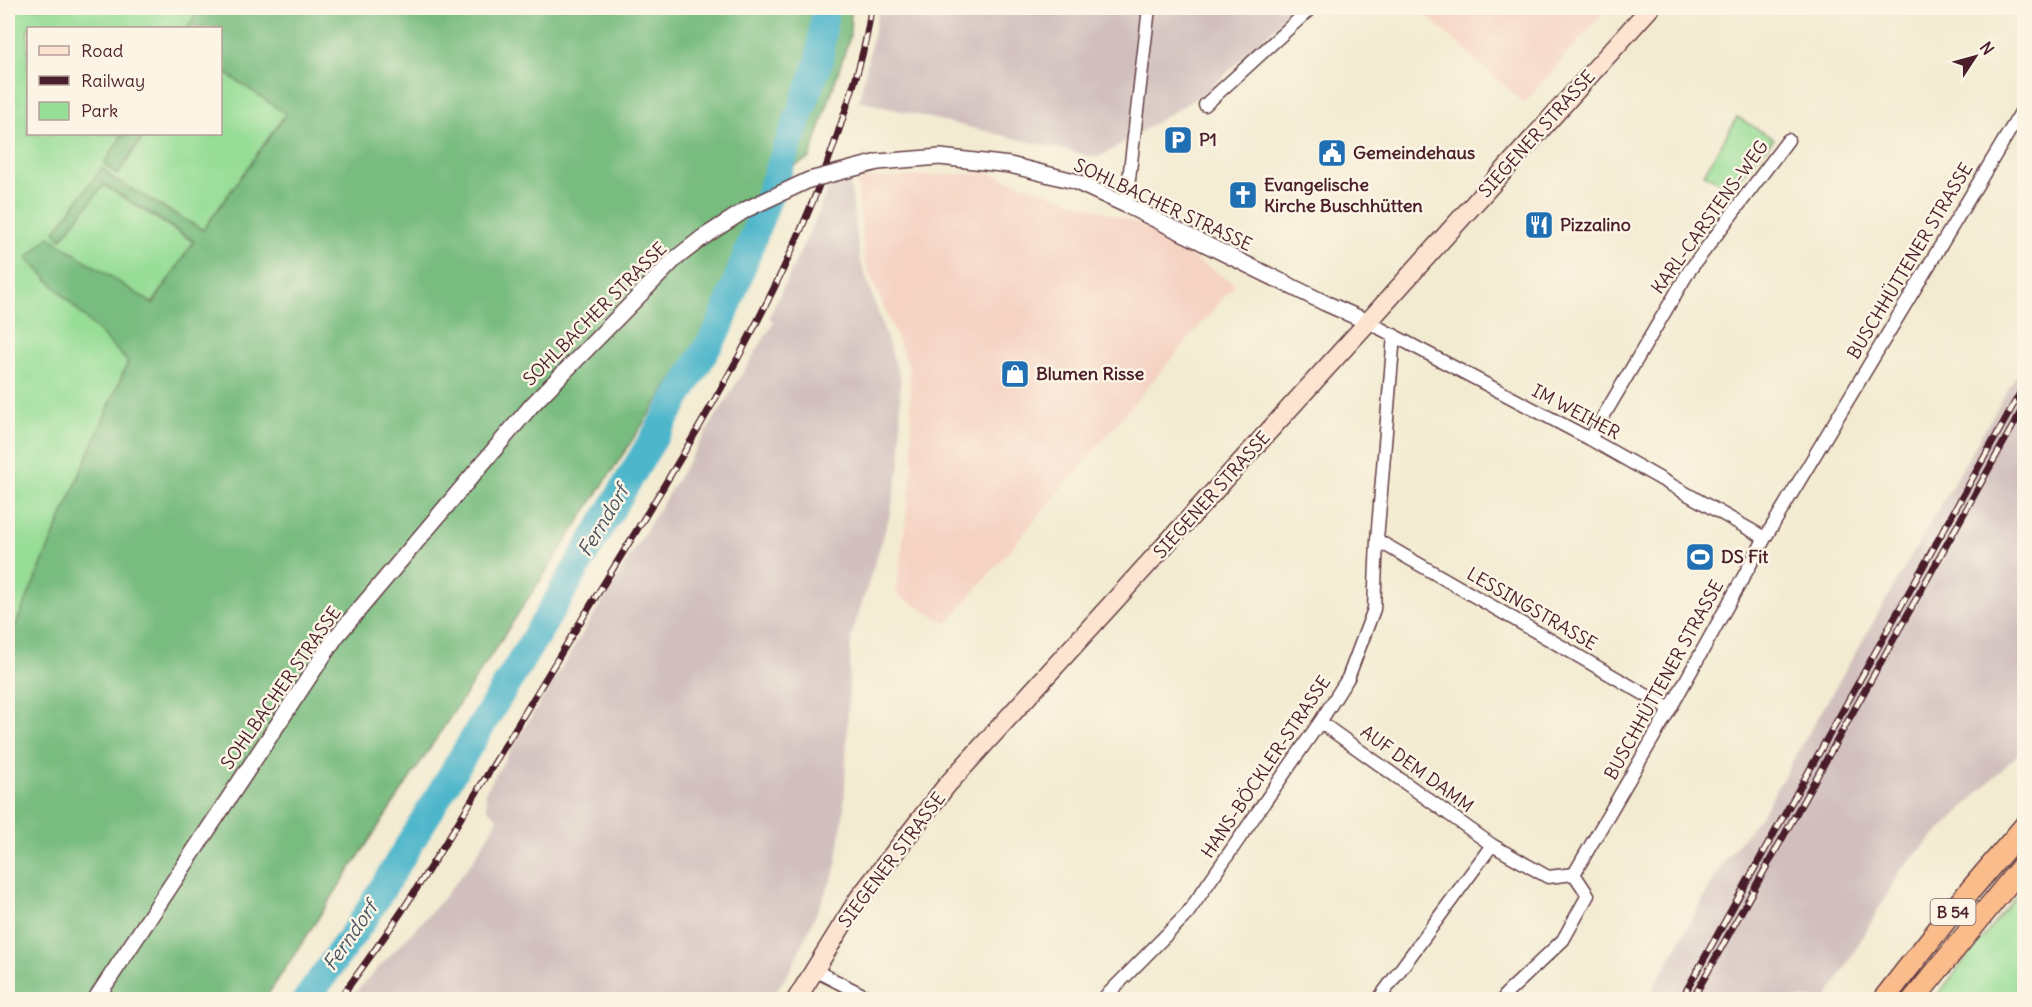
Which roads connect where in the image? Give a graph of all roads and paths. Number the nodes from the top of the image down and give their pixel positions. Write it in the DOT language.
graph roads {
  1 [pos="1149,8"];
  2 [pos="1311,8"];
  3 [pos="1650,8"];
  4 [pos="1205,105"];
  5 [pos="2025,107"];
  6 [pos="1788,140"];
  7 [pos="1126,205"];
  8 [pos="1368,322"];
  9 [pos="1394,336"];
  10 [pos="1590,439"];
  11 [pos="1765,538"];
  12 [pos="1377,540"];
  13 [pos="1670,709"];
  14 [pos="1320,722"];
  15 [pos="2025,827"];
  16 [pos="1492,845"];
  17 [pos="2025,864"];
  18 [pos="1574,874"];
  19 [pos="814,970"];
  20 [pos="95,999"];
  21 [pos="796,999"];
  22 [pos="873,999"];
  23 [pos="1102,999"];
  24 [pos="1378,999"];
  25 [pos="1503,999"];
  26 [pos="1883,999"];
  27 [pos="1913,999"];
  1 -- 7 [label="street"];
  2 -- 4 [label="street"];
  3 -- 8 [label="main road, SIEGENER STRASSE"];
  5 -- 11 [label="street, BUSCHHÜTTENER STRASSE"];
  6 -- 10 [label="street, KARL-CARSTENS-WEG"];
  7 -- 8 [label="street, SOHLBACHER STRASSE"];
  7 -- 20 [label="street, SOHLBACHER STRASSE, bridge"];
  8 -- 9 [label="street, IM WEIHER"];
  8 -- 19 [label="main road, SIEGENER STRASSE"];
  9 -- 10 [label="street, IM WEIHER"];
  9 -- 12 [label="street, HANS-BÖCKLER-STRASSE"];
  10 -- 11 [label="street, IM WEIHER"];
  11 -- 13 [label="street, BUSCHHÜTTENER STRASSE"];
  12 -- 13 [label="street, LESSINGSTRASSE"];
  12 -- 14 [label="street, HANS-BÖCKLER-STRASSE"];
  13 -- 18 [label="street, BUSCHHÜTTENER STRASSE"];
  14 -- 16 [label="street, AUF DEM DAMM"];
  14 -- 23 [label="street, HANS-BÖCKLER-STRASSE"];
  15 -- 26 [label="highway, B 54"];
  16 -- 18 [label="street"];
  16 -- 24 [label="street"];
  17 -- 27 [label="highway, B 54"];
  18 -- 25 [label="street"];
  19 -- 21 [label="main road, SIEGENER STRASSE"];
  19 -- 22 [label="street"];
}
